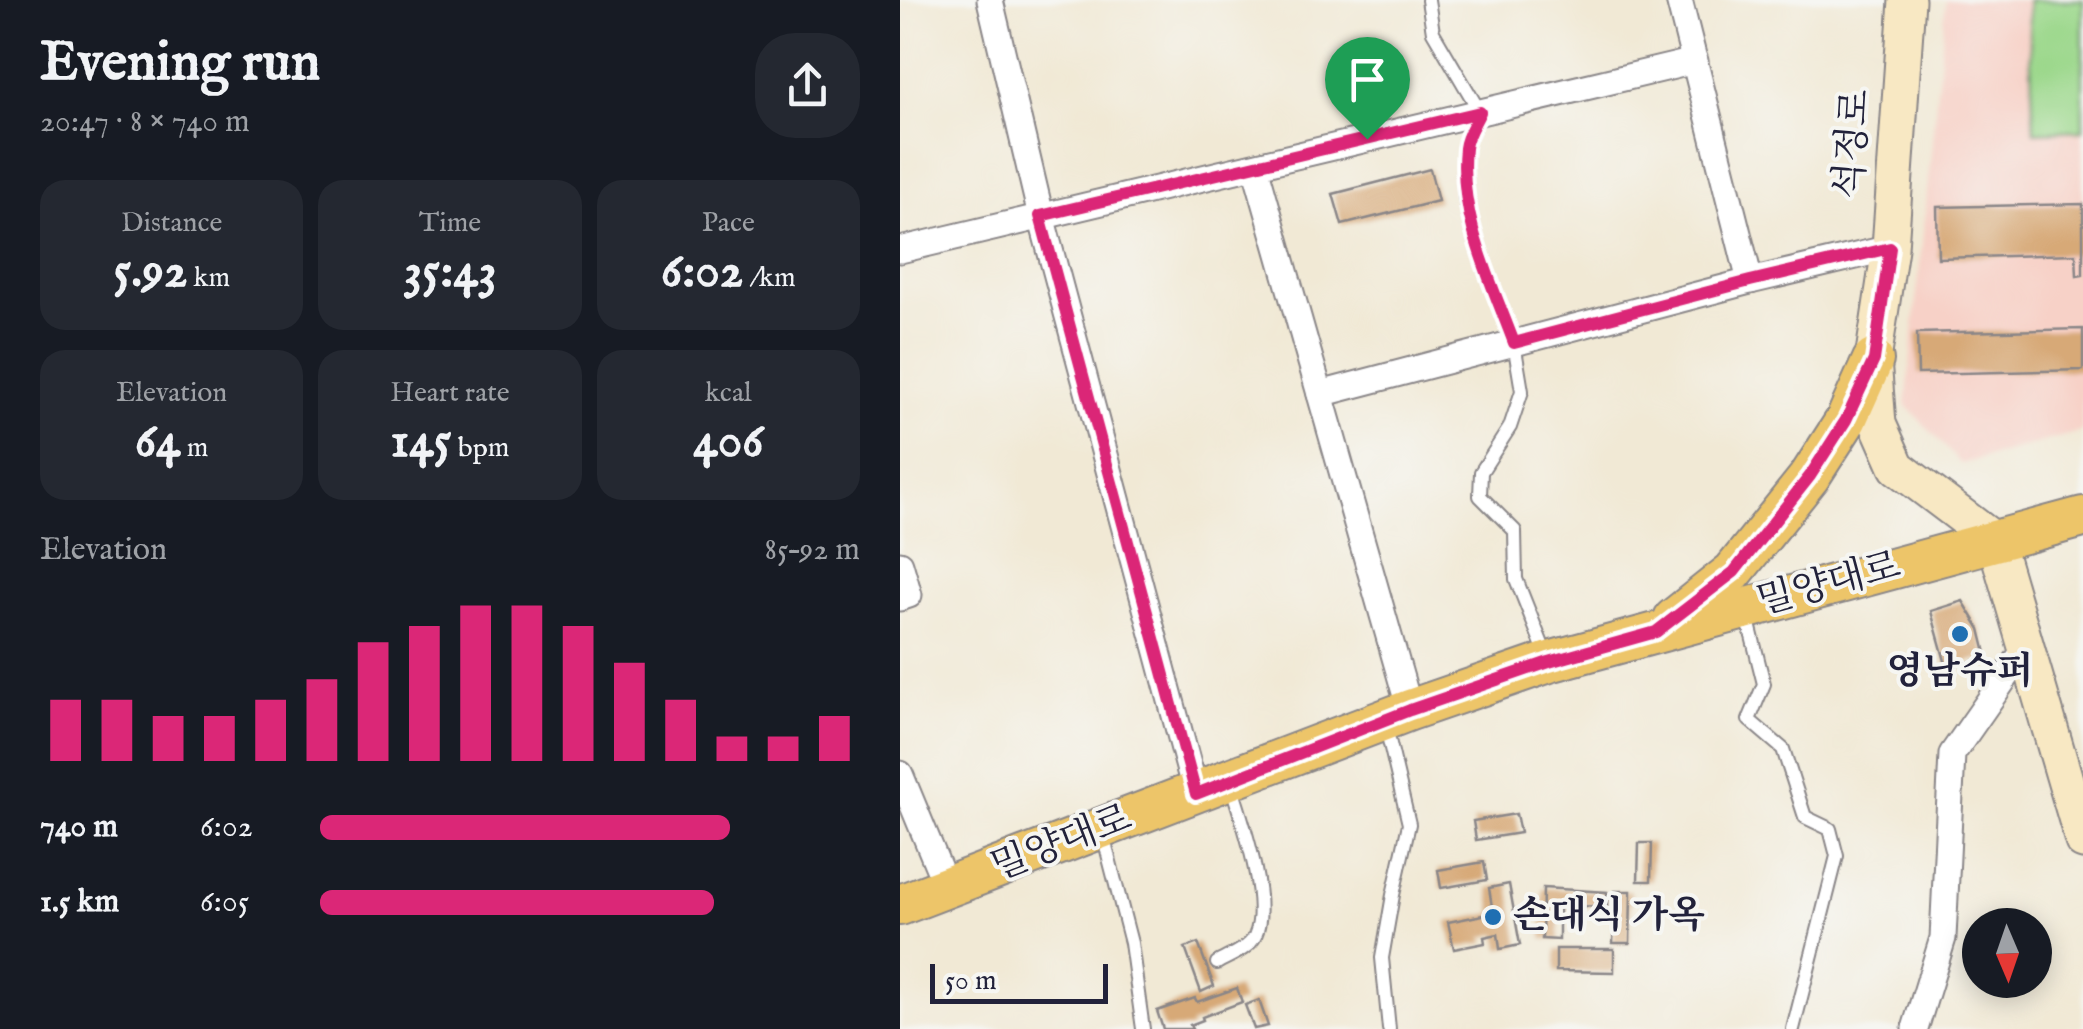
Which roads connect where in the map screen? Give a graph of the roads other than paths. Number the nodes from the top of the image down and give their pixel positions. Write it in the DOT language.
graph roads {
  1 [pos="990,0"];
  2 [pos="1428,0"];
  3 [pos="1679,0"];
  4 [pos="1907,0"];
  5 [pos="1694,61"];
  6 [pos="1480,112"];
  7 [pos="1254,166"];
  8 [pos="1040,216"];
  9 [pos="1890,248"];
  10 [pos="900,250"];
  11 [pos="1750,281"];
  12 [pos="1514,343"];
  13 [pos="1874,360"];
  14 [pos="1320,394"];
  15 [pos="2083,517"];
  16 [pos="1994,541"];
  17 [pos="900,564"];
  18 [pos="900,598"];
  19 [pos="1745,607"];
  20 [pos="1656,632"];
  21 [pos="2026,648"];
  22 [pos="1549,662"];
  23 [pos="1397,715"];
  24 [pos="2071,757"];
  25 [pos="900,774"];
  26 [pos="1213,787"];
  27 [pos="1102,830"];
  28 [pos="2083,840"];
  29 [pos="947,888"];
  30 [pos="900,906"];
  31 [pos="1218,963"];
  32 [pos="1143,1029"];
  33 [pos="1388,1029"];
  34 [pos="1793,1029"];
  35 [pos="1915,1029"];
  1 -- 8 [label="street"];
  2 -- 6 [label="lane"];
  3 -- 5 [label="street"];
  4 -- 9 [label="street, 석정로"];
  5 -- 6 [label="street"];
  5 -- 11 [label="street"];
  6 -- 7 [label="street"];
  6 -- 12 [label="lane"];
  7 -- 8 [label="street"];
  7 -- 14 [label="street"];
  8 -- 10 [label="street"];
  8 -- 26 [label="street"];
  9 -- 11 [label="street"];
  9 -- 13 [label="street, 석정로"];
  11 -- 12 [label="street"];
  12 -- 14 [label="street"];
  12 -- 22 [label="lane"];
  13 -- 16 [label="street, 석정로"];
  13 -- 20 [label="main road"];
  14 -- 23 [label="street"];
  15 -- 16 [label="main road, 밀양대로"];
  16 -- 19 [label="main road, 밀양대로"];
  16 -- 21 [label="street"];
  17 -- 18 [label="street"];
  19 -- 20 [label="main road, 밀양대로"];
  19 -- 34 [label="lane"];
  20 -- 22 [label="main road, 밀양대로"];
  21 -- 24 [label="street"];
  21 -- 35 [label="street"];
  22 -- 23 [label="main road, 밀양대로"];
  23 -- 26 [label="main road, 밀양대로"];
  23 -- 33 [label="lane"];
  24 -- 28 [label="street"];
  25 -- 29 [label="street"];
  26 -- 27 [label="main road, 밀양대로"];
  26 -- 31 [label="lane"];
  27 -- 29 [label="main road, 밀양대로"];
  27 -- 32 [label="lane"];
  29 -- 30 [label="main road, 밀양대로"];
}
